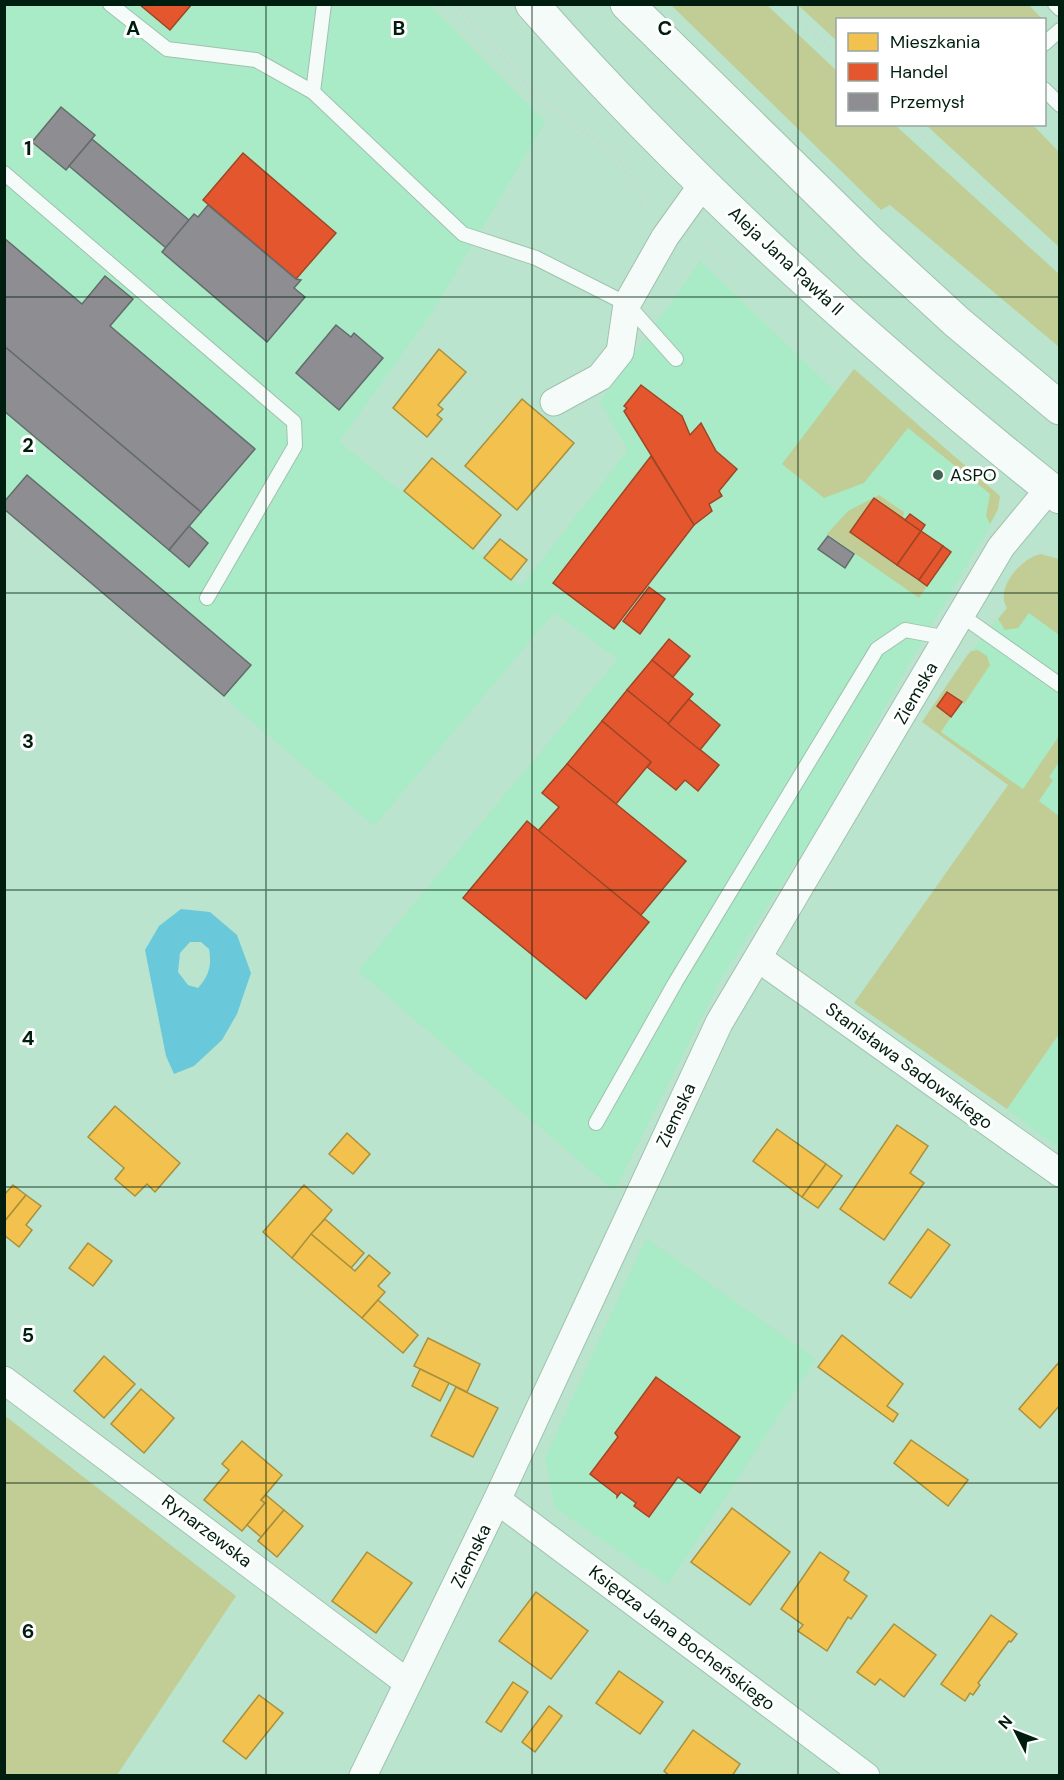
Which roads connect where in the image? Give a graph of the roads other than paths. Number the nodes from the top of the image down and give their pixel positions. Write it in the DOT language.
graph roads {
  1 [pos="110,4"];
  2 [pos="324,4"];
  3 [pos="532,4"];
  4 [pos="627,4"];
  5 [pos="1055,4"];
  6 [pos="1059,9"];
  7 [pos="1059,30"];
  8 [pos="1046,42"];
  9 [pos="1046,91"];
  10 [pos="314,92"];
  11 [pos="1059,105"];
  12 [pos="4,173"];
  13 [pos="703,184"];
  14 [pos="627,304"];
  15 [pos="676,359"];
  16 [pos="554,402"];
  17 [pos="1059,408"];
  18 [pos="1054,493"];
  19 [pos="207,598"];
  20 [pos="961,615"];
  21 [pos="948,638"];
  22 [pos="1059,685"];
  23 [pos="758,958"];
  24 [pos="596,1123"];
  25 [pos="1059,1173"];
  26 [pos="4,1380"];
  27 [pos="497,1500"];
  28 [pos="408,1683"];
  29 [pos="363,1776"];
  30 [pos="866,1776"];
  1 -- 10 [label="lane"];
  2 -- 10 [label="lane"];
  3 -- 13 [label="main road, Aleja Jana Pawła II"];
  4 -- 17 [label="main road"];
  5 -- 6 [label="lane"];
  7 -- 8 [label="lane"];
  9 -- 11 [label="lane"];
  10 -- 14 [label="lane"];
  12 -- 19 [label="lane"];
  13 -- 14 [label="street"];
  13 -- 18 [label="main road, Aleja Jana Pawła II"];
  14 -- 15 [label="lane"];
  14 -- 16 [label="street"];
  18 -- 20 [label="street, Ziemska"];
  20 -- 21 [label="street, Ziemska"];
  20 -- 22 [label="lane"];
  21 -- 23 [label="street, Ziemska"];
  21 -- 24 [label="lane"];
  23 -- 25 [label="street, Stanisława Sadowskiego"];
  23 -- 27 [label="street, Ziemska"];
  26 -- 28 [label="street, Rynarzewska"];
  27 -- 28 [label="street, Ziemska"];
  27 -- 30 [label="street, Księdza Jana Bocheńskiego"];
  28 -- 29 [label="street, Ziemska"];
}
